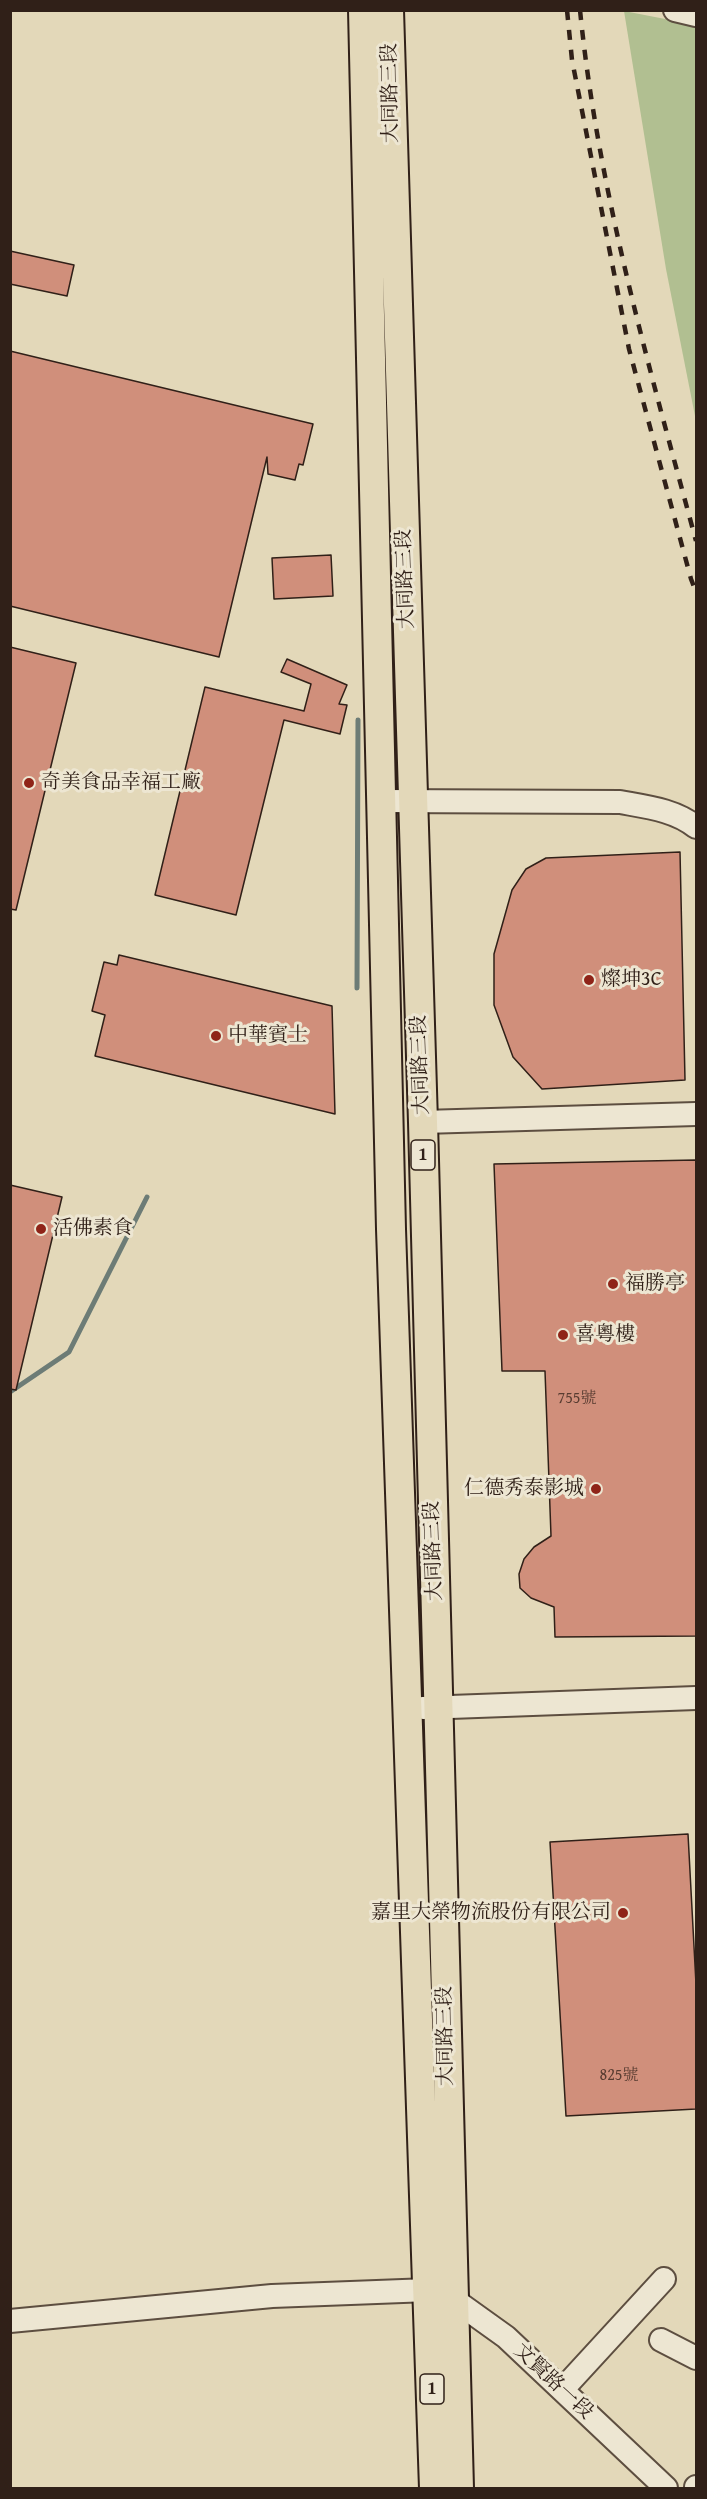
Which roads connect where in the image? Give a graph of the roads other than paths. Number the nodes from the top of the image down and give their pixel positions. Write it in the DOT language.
graph roads {
  1 [pos="363,10"];
  2 [pos="389,10"];
  3 [pos="675,10"];
  4 [pos="696,15"];
  5 [pos="381,801"];
  6 [pos="414,801"];
  7 [pos="696,827"];
  8 [pos="696,1114"];
  9 [pos="423,1122"];
  10 [pos="696,1698"];
  11 [pos="406,1708"];
  12 [pos="438,1708"];
  13 [pos="664,2279"];
  14 [pos="441,2294"];
  15 [pos="10,2321"];
  16 [pos="661,2340"];
  17 [pos="696,2358"];
  18 [pos="562,2390"];
  19 [pos="434,2488"];
  20 [pos="459,2488"];
  21 [pos="666,2488"];
  1 -- 5 [label="main road, 大同路三段 / 1"];
  2 -- 6 [label="main road, 大同路三段 / 1"];
  3 -- 4 [label="street"];
  5 -- 6 [label="street"];
  5 -- 11 [label="main road, 大同路三段 / 1"];
  6 -- 7 [label="street"];
  6 -- 9 [label="main road, 大同路三段 / 1"];
  8 -- 9 [label="street"];
  9 -- 12 [label="main road, 大同路三段 / 1"];
  10 -- 12 [label="street"];
  11 -- 12 [label="street"];
  11 -- 14 [label="main road, 大同路三段 / 1"];
  12 -- 14 [label="main road, 大同路三段 / 1"];
  13 -- 18 [label="street"];
  14 -- 15 [label="street"];
  14 -- 18 [label="street, 文賢路一段"];
  14 -- 19 [label="main road, 1"];
  14 -- 20 [label="main road, 1"];
  16 -- 17 [label="street"];
  18 -- 21 [label="street, 文賢路一段"];
}
